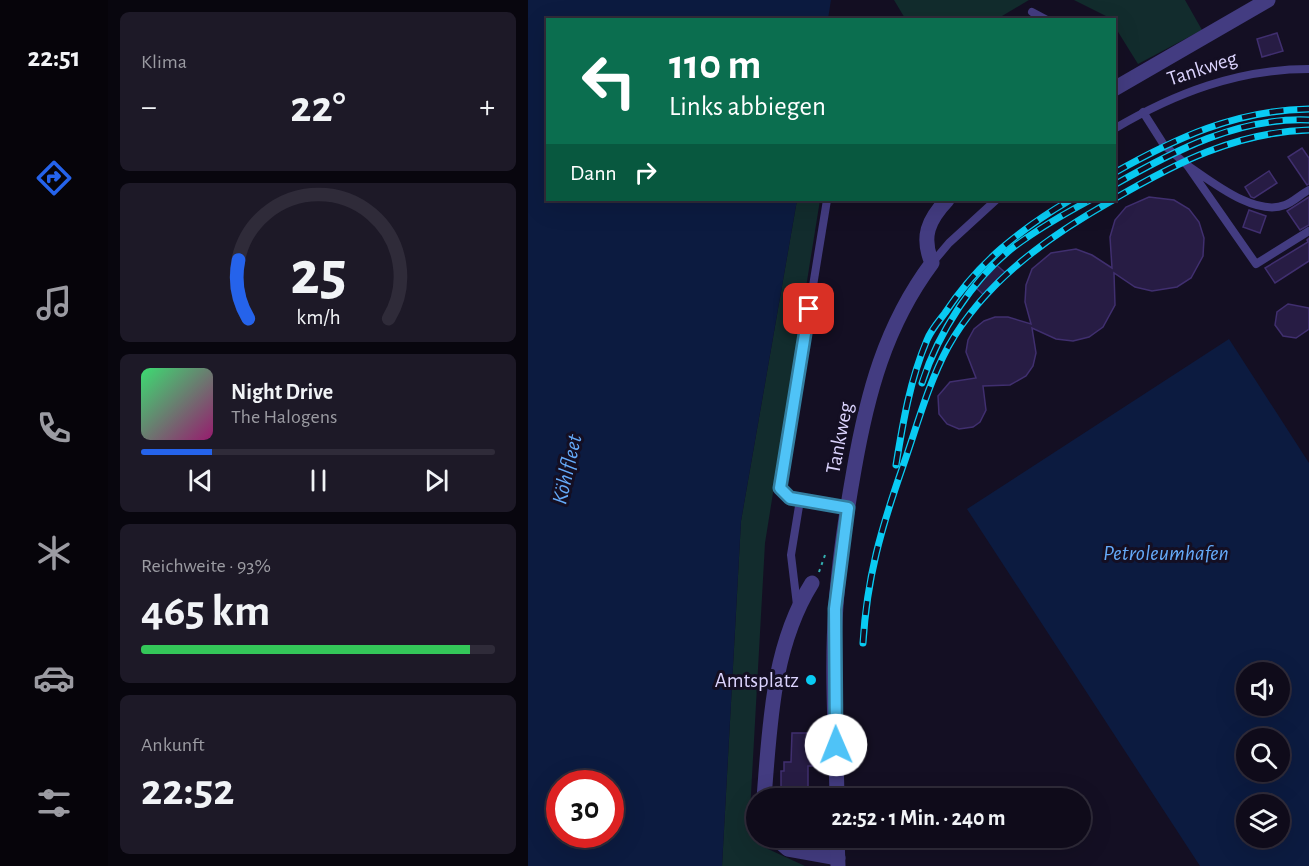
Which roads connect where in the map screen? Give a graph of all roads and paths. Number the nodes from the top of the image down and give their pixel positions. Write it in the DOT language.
graph roads {
  1 [pos="1268,0"];
  2 [pos="1032,12"];
  3 [pos="1043,18"];
  4 [pos="1309,69"];
  5 [pos="1116,88"];
  6 [pos="1143,112"];
  7 [pos="1116,128"];
  8 [pos="1187,165"];
  9 [pos="1309,190"];
  10 [pos="827,201"];
  11 [pos="946,201"];
  12 [pos="995,201"];
  13 [pos="1309,231"];
  14 [pos="932,263"];
  15 [pos="800,500"];
  16 [pos="848,508"];
  17 [pos="812,584"];
  18 [pos="797,607"];
  19 [pos="765,788"];
  20 [pos="837,788"];
  21 [pos="787,848"];
  22 [pos="838,862"];
  1 -- 5 [label="street"];
  2 -- 3 [label="lane"];
  4 -- 6 [label="lane, Tankweg"];
  6 -- 7 [label="lane, Tankweg"];
  6 -- 8 [label="lane"];
  8 -- 9 [label="lane"];
  8 -- 13 [label="lane"];
  10 -- 15 [label="lane"];
  11 -- 14 [label="street"];
  12 -- 14 [label="lane, Tankweg"];
  14 -- 16 [label="street, Tankweg"];
  15 -- 16 [label="lane"];
  15 -- 18 [label="lane"];
  16 -- 20 [label="street, Tankweg"];
  17 -- 18 [label="street"];
  18 -- 19 [label="street"];
  21 -- 22 [label="street"];
}
